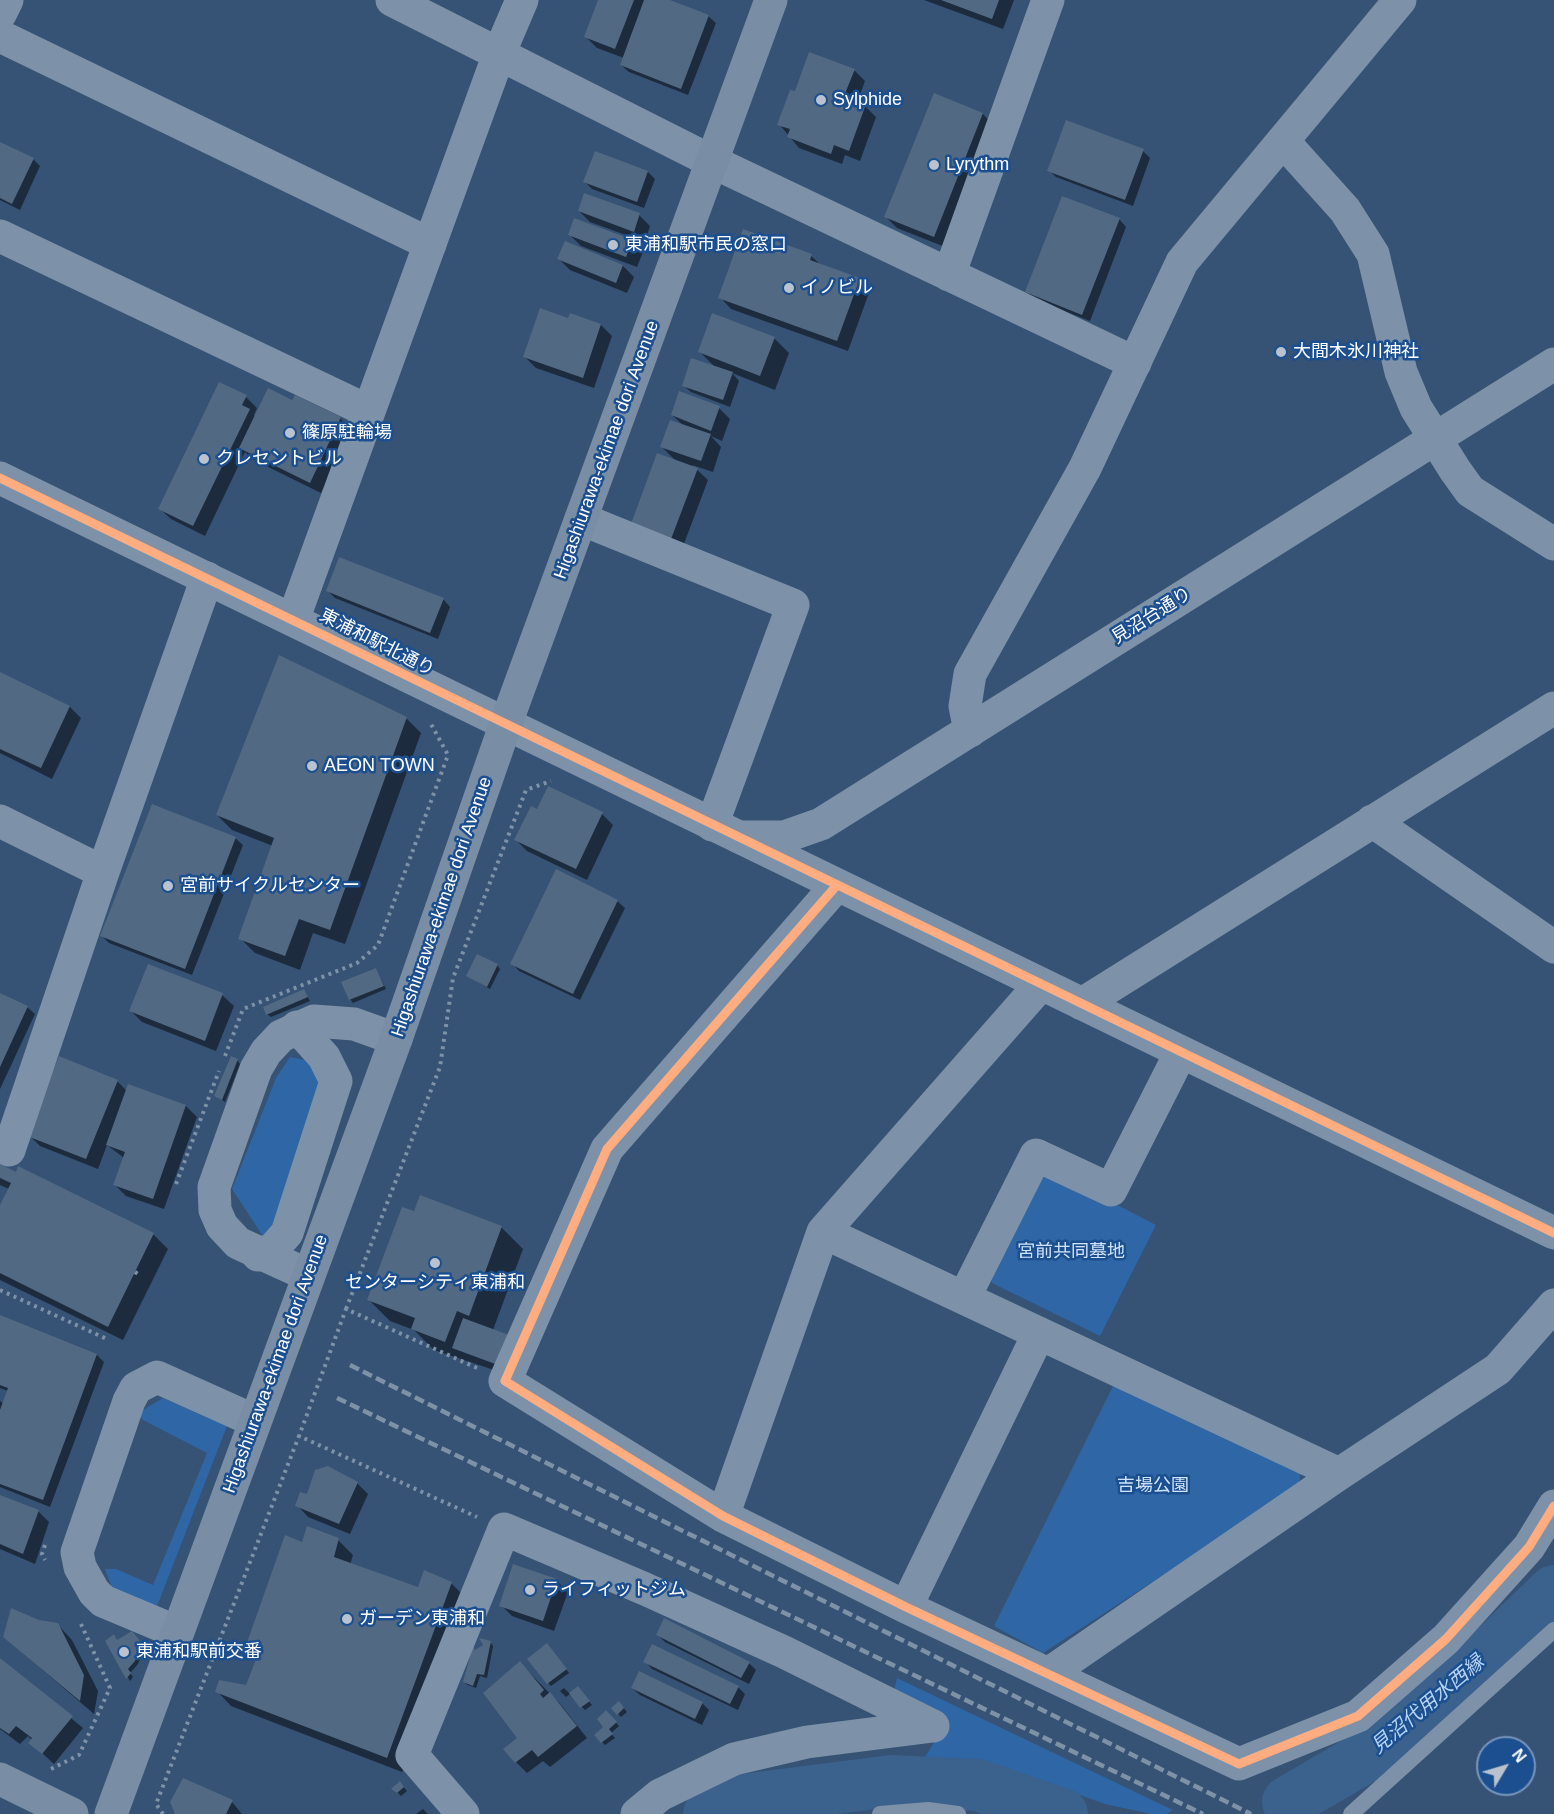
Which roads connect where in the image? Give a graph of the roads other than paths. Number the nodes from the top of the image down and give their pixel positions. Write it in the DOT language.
graph roads {
  1 [pos="7,0"];
  2 [pos="392,0"];
  3 [pos="522,0"];
  4 [pos="771,0"];
  5 [pos="1048,0"];
  6 [pos="1400,0"];
  7 [pos="0,14"];
  8 [pos="0,36"];
  9 [pos="499,54"];
  10 [pos="1283,141"];
  11 [pos="713,162"];
  12 [pos="0,236"];
  13 [pos="430,244"];
  14 [pos="949,274"];
  15 [pos="1135,363"];
  16 [pos="1554,364"];
  17 [pos="368,411"];
  18 [pos="1434,438"];
  19 [pos="0,478"];
  20 [pos="581,519"];
  21 [pos="1554,544"];
  22 [pos="207,578"];
  23 [pos="293,620"];
  24 [pos="1554,708"];
  25 [pos="505,726"];
  26 [pos="970,731"];
  27 [pos="0,821"];
  28 [pos="1372,821"];
  29 [pos="726,831"];
  30 [pos="103,872"];
  31 [pos="837,885"];
  32 [pos="1553,945"];
  33 [pos="1041,984"];
  34 [pos="1082,1004"];
  35 [pos="297,1027"];
  36 [pos="396,1039"];
  37 [pos="1181,1052"];
  38 [pos="0,1145"];
  39 [pos="824,1232"];
  40 [pos="1554,1233"];
  41 [pos="258,1255"];
  42 [pos="308,1275"];
  43 [pos="964,1298"];
  44 [pos="1554,1305"];
  45 [pos="1039,1333"];
  46 [pos="255,1420"];
  47 [pos="1339,1474"];
  48 [pos="1554,1506"];
  49 [pos="723,1516"];
  50 [pos="906,1607"];
  51 [pos="1554,1630"];
  52 [pos="177,1632"];
  53 [pos="1048,1674"];
  54 [pos="0,1779"];
  55 [pos="72,1814"];
  56 [pos="111,1814"];
  57 [pos="463,1814"];
  58 [pos="637,1814"];
  59 [pos="880,1814"];
  60 [pos="958,1814"];
  61 [pos="1351,1814"];
  1 -- 7 [label="street"];
  2 -- 9 [label="street"];
  3 -- 9 [label="street"];
  4 -- 11 [label="main road, Higashiurawa-ekimae dori Avenue"];
  5 -- 14 [label="street"];
  6 -- 10 [label="street"];
  8 -- 13 [label="street"];
  9 -- 11 [label="street"];
  9 -- 13 [label="street"];
  10 -- 15 [label="street"];
  10 -- 18 [label="street"];
  11 -- 14 [label="street"];
  11 -- 20 [label="main road, Higashiurawa-ekimae dori Avenue"];
  12 -- 17 [label="street"];
  13 -- 17 [label="street"];
  14 -- 15 [label="street"];
  15 -- 26 [label="street"];
  16 -- 18 [label="street, 見沼台通り"];
  17 -- 23 [label="street"];
  18 -- 21 [label="street"];
  18 -- 26 [label="street, 見沼台通り"];
  19 -- 22 [label="street, 東浦和駅北通り"];
  20 -- 25 [label="main road, Higashiurawa-ekimae dori Avenue"];
  20 -- 29 [label="street"];
  22 -- 23 [label="street, 東浦和駅北通り"];
  22 -- 30 [label="street"];
  23 -- 25 [label="street, 東浦和駅北通り"];
  24 -- 28 [label="street"];
  25 -- 29 [label="street, 東浦和駅北通り"];
  25 -- 36 [label="main road, Higashiurawa-ekimae dori Avenue"];
  26 -- 29 [label="street, 見沼台通り"];
  27 -- 30 [label="street"];
  28 -- 32 [label="street"];
  28 -- 34 [label="street"];
  29 -- 31 [label="street, 東浦和駅北通り"];
  30 -- 38 [label="street"];
  31 -- 33 [label="street, 東浦和駅北通り"];
  31 -- 49 [label="street"];
  33 -- 34 [label="street, 東浦和駅北通り"];
  33 -- 39 [label="street"];
  34 -- 37 [label="street, 東浦和駅北通り"];
  35 -- 36 [label="street"];
  35 -- 41 [label="street"];
  35 -- 41 [label="street"];
  36 -- 42 [label="main road, Higashiurawa-ekimae dori Avenue"];
  37 -- 40 [label="street, 東浦和駅北通り"];
  37 -- 43 [label="street"];
  39 -- 43 [label="street"];
  39 -- 49 [label="street"];
  41 -- 42 [label="street"];
  42 -- 46 [label="main road, Higashiurawa-ekimae dori Avenue"];
  43 -- 45 [label="street"];
  44 -- 47 [label="street"];
  45 -- 47 [label="street"];
  45 -- 50 [label="street"];
  46 -- 52 [label="main road, Higashiurawa-ekimae dori Avenue"];
  46 -- 52 [label="street"];
  47 -- 53 [label="street"];
  48 -- 53 [label="street"];
  49 -- 50 [label="street"];
  50 -- 53 [label="street"];
  51 -- 61 [label="lane"];
  52 -- 56 [label="main road, Higashiurawa-ekimae dori Avenue"];
  54 -- 55 [label="main road"];
  57 -- 58 [label="street"];
  59 -- 60 [label="lane"];
}
